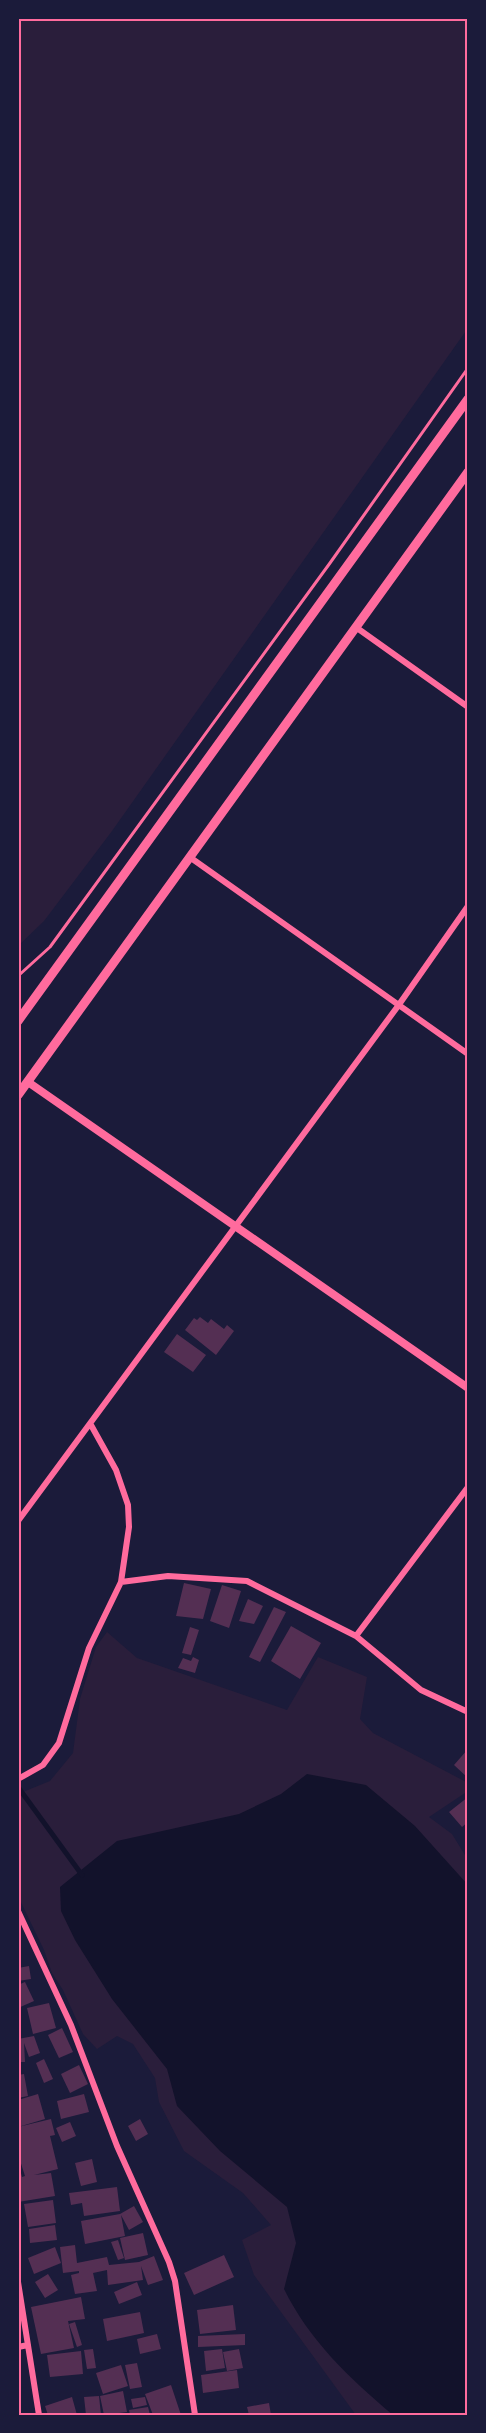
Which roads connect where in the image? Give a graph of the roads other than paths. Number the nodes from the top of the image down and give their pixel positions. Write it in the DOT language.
graph roads {
  1 [pos="468,399"];
  2 [pos="468,472"];
  3 [pos="357,628"];
  4 [pos="468,708"];
  5 [pos="190,858"];
  6 [pos="468,906"];
  7 [pos="398,1006"];
  8 [pos="18,1021"];
  9 [pos="468,1054"];
  10 [pos="28,1082"];
  11 [pos="18,1095"];
  12 [pos="235,1226"];
  13 [pos="468,1388"];
  14 [pos="91,1425"];
  15 [pos="468,1487"];
  16 [pos="18,1521"];
  17 [pos="121,1582"];
  18 [pos="356,1636"];
  19 [pos="468,1712"];
  20 [pos="18,1779"];
  21 [pos="18,1911"];
  22 [pos="18,2282"];
  23 [pos="28,2345"];
  24 [pos="18,2347"];
  25 [pos="39,2415"];
  26 [pos="195,2415"];
  1 -- 8 [label="main road"];
  2 -- 3 [label="main road"];
  3 -- 4 [label="street"];
  3 -- 5 [label="main road"];
  5 -- 7 [label="street"];
  5 -- 10 [label="main road"];
  6 -- 7 [label="street"];
  7 -- 9 [label="street"];
  7 -- 12 [label="street"];
  10 -- 11 [label="main road"];
  10 -- 12 [label="street"];
  12 -- 13 [label="street"];
  12 -- 14 [label="street"];
  14 -- 16 [label="street"];
  14 -- 17 [label="street"];
  15 -- 18 [label="street"];
  17 -- 18 [label="street"];
  17 -- 20 [label="street"];
  18 -- 19 [label="street"];
  21 -- 26 [label="street"];
  22 -- 23 [label="street"];
  23 -- 24 [label="street"];
  23 -- 25 [label="street"];
}
